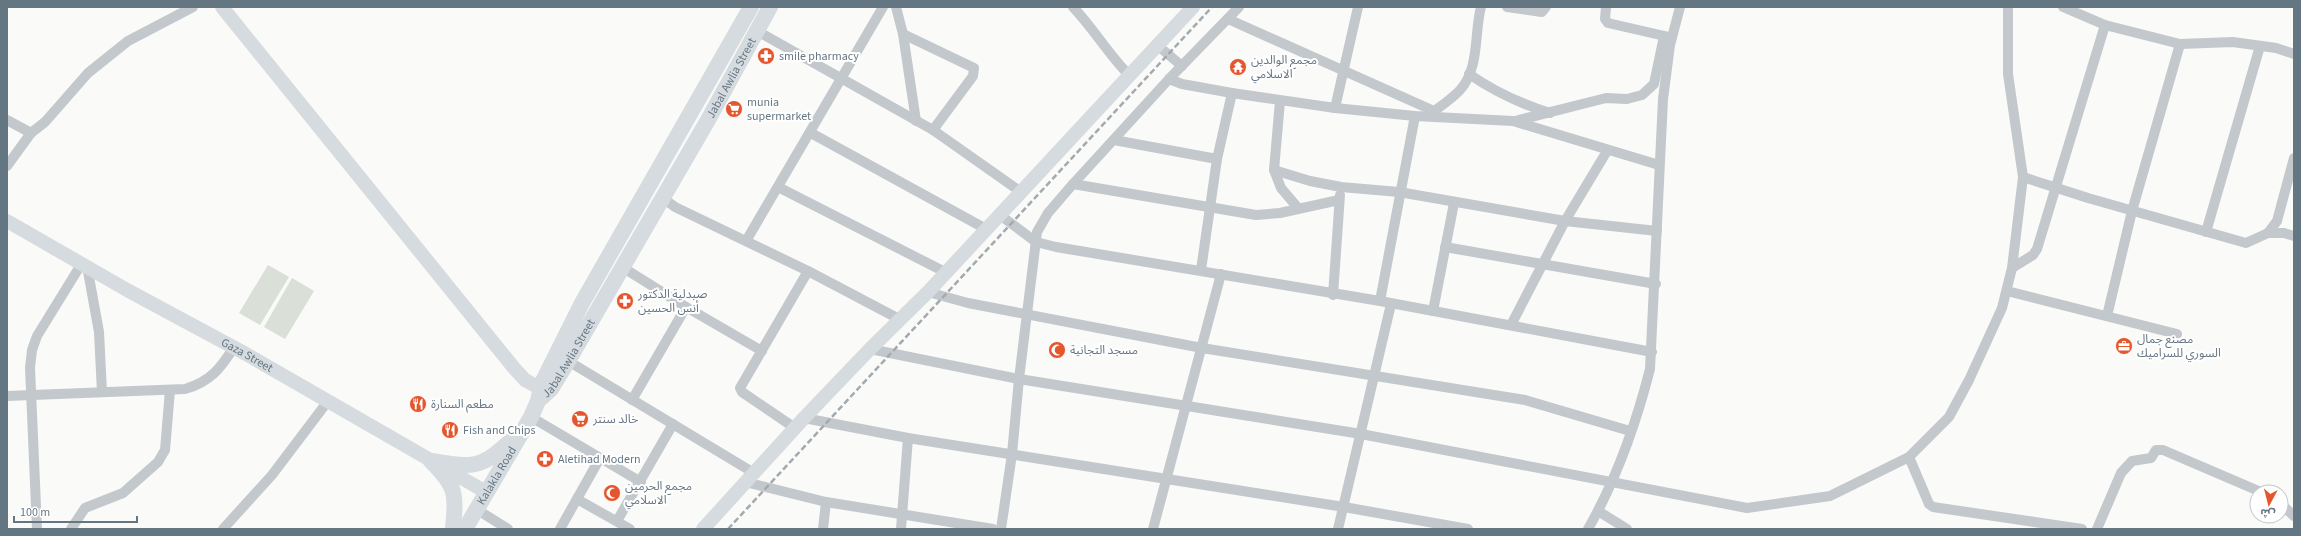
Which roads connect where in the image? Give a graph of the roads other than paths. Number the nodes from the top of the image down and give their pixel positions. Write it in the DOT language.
graph roads {
  1 [pos="194,7"];
  2 [pos="222,7"];
  3 [pos="751,7"];
  4 [pos="770,7"];
  5 [pos="884,7"];
  6 [pos="896,7"];
  7 [pos="1073,7"];
  8 [pos="1193,7"];
  9 [pos="1239,7"];
  10 [pos="1358,7"];
  11 [pos="1481,7"];
  12 [pos="1507,7"];
  13 [pos="1546,7"];
  14 [pos="1606,7"];
  15 [pos="1680,7"];
  16 [pos="2008,7"];
  17 [pos="2063,7"];
  18 [pos="1228,19"];
  19 [pos="2105,25"];
  20 [pos="757,31"];
  21 [pos="903,34"];
  22 [pos="1668,37"];
  23 [pos="2180,44"];
  24 [pos="1157,45"];
  25 [pos="2260,46"];
  26 [pos="2294,54"];
  27 [pos="1182,66"];
  28 [pos="1343,70"];
  29 [pos="1469,74"];
  30 [pos="1129,76"];
  31 [pos="841,79"];
  32 [pos="1169,79"];
  33 [pos="1232,93"];
  34 [pos="1280,101"];
  35 [pos="1335,108"];
  36 [pos="1551,113"];
  37 [pos="1430,114"];
  38 [pos="1415,116"];
  39 [pos="7,120"];
  40 [pos="916,121"];
  41 [pos="1513,121"];
  42 [pos="933,130"];
  43 [pos="32,133"];
  44 [pos="811,133"];
  45 [pos="1114,140"];
  46 [pos="1607,151"];
  47 [pos="2294,158"];
  48 [pos="1217,159"];
  49 [pos="1659,165"];
  50 [pos="7,166"];
  51 [pos="1274,170"];
  52 [pos="2023,177"];
  53 [pos="1073,184"];
  54 [pos="1341,187"];
  55 [pos="778,188"];
  56 [pos="2055,188"];
  57 [pos="1021,192"];
  58 [pos="1399,192"];
  59 [pos="663,198"];
  60 [pos="1339,200"];
  61 [pos="1454,203"];
  62 [pos="1298,208"];
  63 [pos="1211,209"];
  64 [pos="2132,211"];
  65 [pos="1000,215"];
  66 [pos="7,221"];
  67 [pos="1565,221"];
  68 [pos="986,229"];
  69 [pos="1657,231"];
  70 [pos="2206,232"];
  71 [pos="2268,233"];
  72 [pos="2294,236"];
  73 [pos="746,241"];
  74 [pos="1036,242"];
  75 [pos="1445,248"];
  76 [pos="84,265"];
  77 [pos="1542,265"];
  78 [pos="622,267"];
  79 [pos="2012,268"];
  80 [pos="1201,270"];
  81 [pos="808,271"];
  82 [pos="945,272"];
  83 [pos="1221,274"];
  84 [pos="1656,284"];
  85 [pos="2007,291"];
  86 [pos="928,292"];
  87 [pos="1333,295"];
  88 [pos="1380,301"];
  89 [pos="1391,304"];
  90 [pos="686,307"];
  91 [pos="1433,311"];
  92 [pos="1028,316"];
  93 [pos="2106,316"];
  94 [pos="900,320"];
  95 [pos="1511,325"];
  96 [pos="2177,334"];
  97 [pos="234,347"];
  98 [pos="1202,348"];
  99 [pos="870,349"];
  100 [pos="762,351"];
  101 [pos="1652,352"];
  102 [pos="568,362"];
  103 [pos="1374,375"];
  104 [pos="1019,379"];
  105 [pos="170,390"];
  106 [pos="102,392"];
  107 [pos="542,394"];
  108 [pos="31,395"];
  109 [pos="7,396"];
  110 [pos="328,400"];
  111 [pos="632,400"];
  112 [pos="1187,405"];
  113 [pos="531,417"];
  114 [pos="800,423"];
  115 [pos="673,424"];
  116 [pos="1630,431"];
  117 [pos="519,434"];
  118 [pos="1362,434"];
  119 [pos="908,438"];
  120 [pos="1012,454"];
  121 [pos="1908,457"];
  122 [pos="600,458"];
  123 [pos="431,461"];
  124 [pos="749,478"];
  125 [pos="1166,480"];
  126 [pos="1612,481"];
  127 [pos="640,482"];
  128 [pos="2249,487"];
  129 [pos="486,492"];
  130 [pos="577,499"];
  131 [pos="826,502"];
  132 [pos="1344,507"];
  133 [pos="476,509"];
  134 [pos="1598,512"];
  135 [pos="902,514"];
  136 [pos="617,521"];
  137 [pos="37,529"];
  138 [pos="71,529"];
  139 [pos="223,529"];
  140 [pos="453,529"];
  141 [pos="465,529"];
  142 [pos="508,529"];
  143 [pos="560,529"];
  144 [pos="630,529"];
  145 [pos="703,529"];
  146 [pos="823,529"];
  147 [pos="901,529"];
  148 [pos="993,529"];
  149 [pos="1001,529"];
  150 [pos="1153,529"];
  151 [pos="1338,529"];
  152 [pos="1468,529"];
  153 [pos="1588,529"];
  154 [pos="1627,529"];
  155 [pos="2082,529"];
  156 [pos="2097,529"];
  1 -- 43 [label="street"];
  2 -- 107 [label="street"];
  3 -- 107 [label="main road, Jabal Awlia Street"];
  4 -- 20 [label="main road, Jabal Awlia Street"];
  5 -- 31 [label="street"];
  6 -- 21 [label="street"];
  7 -- 30 [label="street"];
  8 -- 24 [label="street"];
  9 -- 18 [label="street"];
  10 -- 28 [label="street"];
  11 -- 29 [label="street"];
  12 -- 13 [label="street"];
  14 -- 22 [label="street"];
  15 -- 22 [label="street"];
  16 -- 52 [label="street"];
  17 -- 19 [label="street"];
  18 -- 27 [label="street"];
  18 -- 28 [label="street"];
  19 -- 23 [label="street"];
  19 -- 56 [label="street"];
  20 -- 31 [label="street"];
  20 -- 59 [label="main road, Jabal Awlia Street"];
  21 -- 40 [label="street"];
  21 -- 42 [label="street"];
  22 -- 36 [label="street"];
  22 -- 49 [label="street"];
  23 -- 25 [label="street"];
  23 -- 64 [label="street"];
  24 -- 27 [label="street"];
  24 -- 30 [label="street"];
  25 -- 26 [label="street"];
  25 -- 70 [label="street"];
  27 -- 32 [label="street"];
  28 -- 35 [label="street"];
  28 -- 37 [label="street"];
  29 -- 36 [label="street"];
  29 -- 37 [label="street"];
  30 -- 57 [label="street"];
  31 -- 40 [label="street"];
  31 -- 44 [label="street"];
  32 -- 33 [label="street"];
  32 -- 45 [label="street"];
  33 -- 34 [label="street"];
  33 -- 48 [label="street"];
  34 -- 35 [label="street"];
  34 -- 51 [label="street"];
  35 -- 38 [label="street"];
  36 -- 41 [label="street"];
  37 -- 38 [label="street"];
  37 -- 41 [label="street"];
  38 -- 58 [label="street"];
  39 -- 43 [label="street"];
  40 -- 42 [label="street"];
  41 -- 46 [label="street"];
  42 -- 57 [label="street"];
  43 -- 50 [label="street"];
  44 -- 55 [label="street"];
  44 -- 68 [label="street"];
  45 -- 48 [label="street"];
  45 -- 53 [label="street"];
  46 -- 49 [label="street"];
  46 -- 67 [label="street"];
  47 -- 71 [label="street"];
  48 -- 63 [label="street"];
  49 -- 69 [label="street"];
  51 -- 54 [label="street"];
  51 -- 62 [label="street"];
  52 -- 56 [label="street"];
  52 -- 79 [label="street"];
  53 -- 63 [label="street"];
  53 -- 74 [label="street"];
  54 -- 58 [label="street"];
  54 -- 60 [label="street"];
  55 -- 73 [label="street"];
  55 -- 82 [label="street"];
  56 -- 64 [label="street"];
  56 -- 79 [label="street"];
  57 -- 65 [label="street"];
  58 -- 61 [label="street"];
  58 -- 88 [label="street"];
  59 -- 73 [label="street"];
  59 -- 78 [label="main road, Jabal Awlia Street"];
  60 -- 62 [label="street"];
  60 -- 87 [label="street"];
  61 -- 67 [label="street"];
  61 -- 75 [label="street"];
  62 -- 63 [label="street"];
  63 -- 80 [label="street"];
  64 -- 70 [label="street"];
  64 -- 93 [label="street"];
  65 -- 68 [label="street"];
  65 -- 74 [label="street"];
  66 -- 76 [label="street, Gaza Street"];
  67 -- 69 [label="street"];
  67 -- 77 [label="street"];
  68 -- 82 [label="street"];
  69 -- 84 [label="street"];
  70 -- 71 [label="street"];
  71 -- 72 [label="street"];
  73 -- 81 [label="street"];
  74 -- 80 [label="street"];
  74 -- 92 [label="street"];
  75 -- 77 [label="street"];
  75 -- 91 [label="street"];
  76 -- 97 [label="street, Gaza Street"];
  76 -- 106 [label="street"];
  76 -- 108 [label="street"];
  77 -- 84 [label="street"];
  77 -- 95 [label="street"];
  78 -- 90 [label="street"];
  78 -- 102 [label="main road, Jabal Awlia Street"];
  79 -- 85 [label="street"];
  80 -- 83 [label="street"];
  81 -- 94 [label="street"];
  81 -- 100 [label="street"];
  82 -- 86 [label="street"];
  83 -- 87 [label="street"];
  83 -- 98 [label="street"];
  84 -- 101 [label="street"];
  85 -- 93 [label="street"];
  85 -- 121 [label="street"];
  86 -- 92 [label="street"];
  86 -- 94 [label="street"];
  87 -- 88 [label="street"];
  88 -- 89 [label="street"];
  89 -- 91 [label="street"];
  89 -- 103 [label="street"];
  90 -- 100 [label="street"];
  90 -- 111 [label="street"];
  91 -- 95 [label="street"];
  92 -- 98 [label="street"];
  92 -- 104 [label="street"];
  93 -- 96 [label="street"];
  94 -- 99 [label="street"];
  95 -- 101 [label="street"];
  97 -- 105 [label="street"];
  97 -- 110 [label="street, Gaza Street"];
  98 -- 103 [label="street"];
  98 -- 112 [label="street"];
  99 -- 104 [label="street"];
  99 -- 114 [label="street"];
  100 -- 114 [label="street"];
  101 -- 116 [label="street"];
  102 -- 107 [label="main road, Jabal Awlia Street"];
  102 -- 111 [label="street"];
  103 -- 116 [label="street"];
  103 -- 118 [label="street"];
  104 -- 112 [label="street"];
  104 -- 120 [label="street"];
  105 -- 106 [label="street"];
  105 -- 138 [label="street"];
  106 -- 108 [label="street"];
  107 -- 113 [label="main road, Kalakla Road"];
  108 -- 109 [label="street"];
  108 -- 137 [label="street"];
  110 -- 123 [label="street, Gaza Street"];
  110 -- 139 [label="street"];
  111 -- 115 [label="street"];
  112 -- 118 [label="street"];
  112 -- 125 [label="street"];
  113 -- 117 [label="main road, Kalakla Road"];
  113 -- 122 [label="street"];
  114 -- 119 [label="street"];
  114 -- 124 [label="street"];
  115 -- 124 [label="street"];
  115 -- 127 [label="street"];
  116 -- 126 [label="street"];
  117 -- 123 [label="main road"];
  117 -- 129 [label="main road, Kalakla Road"];
  118 -- 126 [label="street"];
  118 -- 132 [label="street"];
  119 -- 120 [label="street"];
  119 -- 135 [label="street"];
  120 -- 125 [label="street"];
  120 -- 149 [label="street"];
  121 -- 126 [label="street"];
  121 -- 155 [label="street"];
  122 -- 127 [label="street"];
  122 -- 130 [label="street"];
  123 -- 129 [label="street, Gaza Street"];
  123 -- 140 [label="main road"];
  124 -- 131 [label="street"];
  124 -- 145 [label="street"];
  125 -- 132 [label="street"];
  125 -- 150 [label="street"];
  126 -- 134 [label="street"];
  127 -- 136 [label="street"];
  128 -- 156 [label="street"];
  129 -- 133 [label="main road, Kalakla Road"];
  130 -- 136 [label="street"];
  130 -- 143 [label="street"];
  131 -- 135 [label="street"];
  131 -- 146 [label="street"];
  132 -- 151 [label="street"];
  132 -- 152 [label="street"];
  133 -- 141 [label="main road, Kalakla Road"];
  133 -- 142 [label="street"];
  134 -- 153 [label="street"];
  134 -- 154 [label="street"];
  135 -- 147 [label="street"];
  135 -- 148 [label="street"];
  136 -- 144 [label="street"];
}
